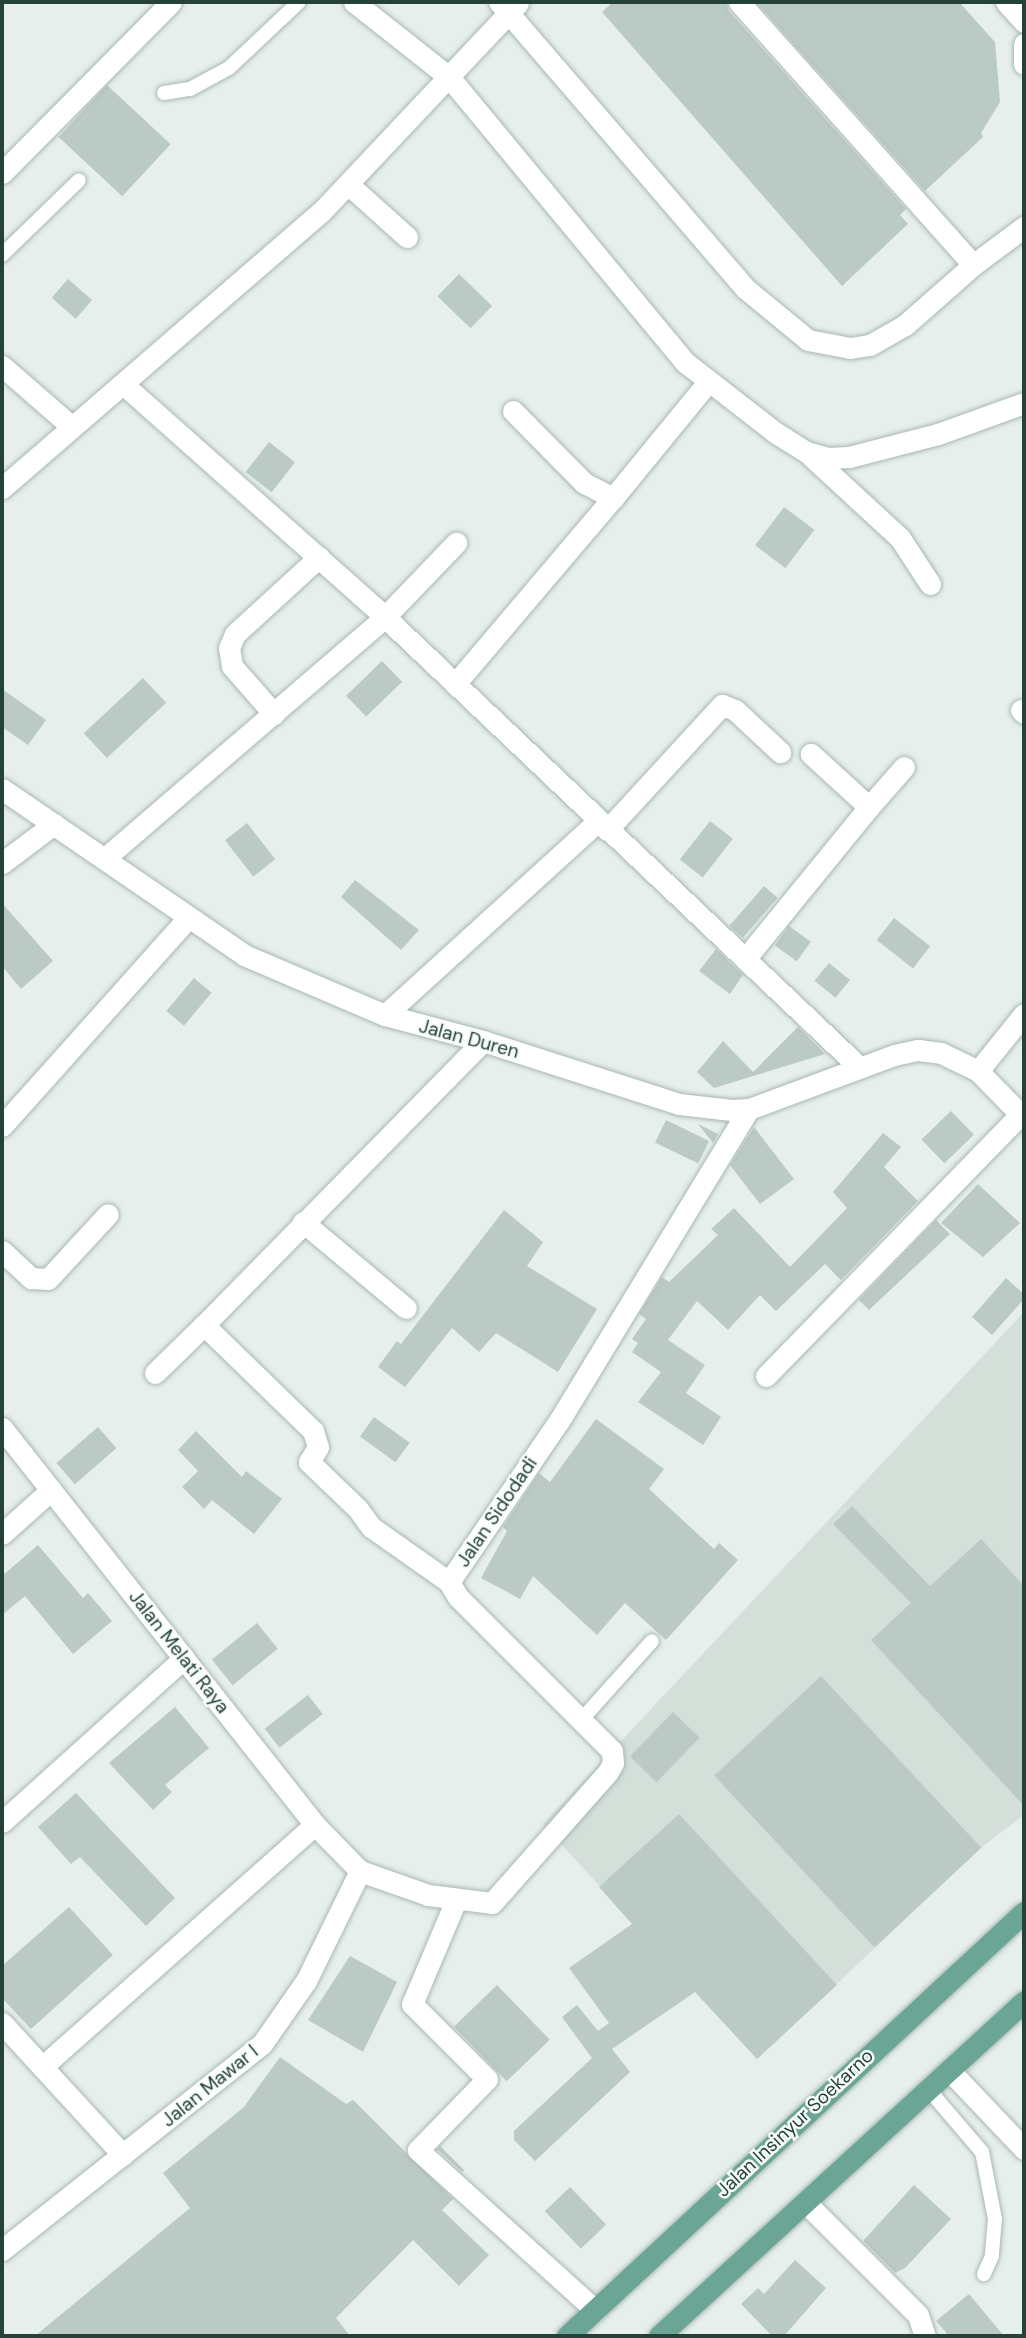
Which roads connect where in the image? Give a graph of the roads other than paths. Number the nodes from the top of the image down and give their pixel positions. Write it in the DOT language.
graph roads {
  1 [pos="171,2"];
  2 [pos="299,2"];
  3 [pos="354,2"];
  4 [pos="739,2"];
  5 [pos="1006,2"];
  6 [pos="509,5"];
  7 [pos="1024,22"];
  8 [pos="1024,44"];
  9 [pos="1024,64"];
  10 [pos="449,77"];
  11 [pos="164,93"];
  12 [pos="2,173"];
  13 [pos="79,180"];
  14 [pos="349,185"];
  15 [pos="1024,227"];
  16 [pos="407,237"];
  17 [pos="2,256"];
  18 [pos="973,264"];
  19 [pos="2,366"];
  20 [pos="123,384"];
  21 [pos="702,390"];
  22 [pos="1024,403"];
  23 [pos="513,411"];
  24 [pos="71,426"];
  25 [pos="807,452"];
  26 [pos="2,488"];
  27 [pos="613,498"];
  28 [pos="456,543"];
  29 [pos="319,557"];
  30 [pos="930,584"];
  31 [pos="385,617"];
  32 [pos="456,684"];
  33 [pos="274,714"];
  34 [pos="780,752"];
  35 [pos="811,754"];
  36 [pos="904,767"];
  37 [pos="2,789"];
  38 [pos="869,807"];
  39 [pos="54,824"];
  40 [pos="603,825"];
  41 [pos="105,858"];
  42 [pos="2,863"];
  43 [pos="187,919"];
  44 [pos="745,959"];
  45 [pos="1024,1014"];
  46 [pos="385,1015"];
  47 [pos="483,1041"];
  48 [pos="859,1067"];
  49 [pos="978,1071"];
  50 [pos="749,1110"];
  51 [pos="1023,1116"];
  52 [pos="2,1126"];
  53 [pos="108,1214"];
  54 [pos="303,1222"];
  55 [pos="2,1251"];
  56 [pos="406,1308"];
  57 [pos="204,1325"];
  58 [pos="155,1373"];
  59 [pos="765,1376"];
  60 [pos="2,1428"];
  61 [pos="51,1489"];
  62 [pos="2,1534"];
  63 [pos="449,1582"];
  64 [pos="652,1641"];
  65 [pos="184,1658"];
  66 [pos="583,1718"];
  67 [pos="2,1822"];
  68 [pos="315,1825"];
  69 [pos="360,1871"];
  70 [pos="456,1900"];
  71 [pos="1024,1912"];
  72 [pos="1024,2002"];
  73 [pos="2,2023"];
  74 [pos="42,2067"];
  75 [pos="950,2071"];
  76 [pos="929,2090"];
  77 [pos="1024,2149"];
  78 [pos="124,2155"];
  79 [pos="806,2203"];
  80 [pos="2,2250"];
  81 [pos="984,2274"];
  82 [pos="595,2310"];
  83 [pos="566,2336"];
  84 [pos="659,2336"];
  85 [pos="925,2336"];
  1 -- 12 [label="street"];
  2 -- 11 [label="lane"];
  3 -- 10 [label="street"];
  4 -- 18 [label="street"];
  5 -- 7 [label="street"];
  6 -- 10 [label="street"];
  6 -- 18 [label="street"];
  8 -- 9 [label="street"];
  10 -- 14 [label="street"];
  10 -- 21 [label="street"];
  13 -- 17 [label="lane"];
  14 -- 16 [label="street"];
  14 -- 20 [label="street"];
  15 -- 18 [label="street"];
  19 -- 24 [label="street"];
  20 -- 24 [label="street"];
  20 -- 29 [label="street"];
  21 -- 25 [label="street"];
  21 -- 27 [label="street"];
  22 -- 25 [label="street"];
  23 -- 27 [label="street"];
  24 -- 26 [label="street"];
  25 -- 30 [label="street"];
  27 -- 32 [label="street"];
  28 -- 31 [label="street"];
  29 -- 31 [label="street"];
  29 -- 33 [label="street"];
  31 -- 32 [label="street"];
  31 -- 33 [label="street"];
  32 -- 40 [label="street"];
  33 -- 41 [label="street"];
  34 -- 40 [label="street"];
  35 -- 38 [label="street"];
  36 -- 38 [label="street"];
  37 -- 39 [label="street, Jalan Duren"];
  38 -- 44 [label="street"];
  39 -- 41 [label="street, Jalan Duren"];
  39 -- 42 [label="street"];
  40 -- 44 [label="street"];
  40 -- 46 [label="street"];
  41 -- 43 [label="street, Jalan Duren"];
  43 -- 46 [label="street, Jalan Duren"];
  43 -- 52 [label="street"];
  44 -- 48 [label="street"];
  45 -- 49 [label="street"];
  46 -- 47 [label="street, Jalan Duren"];
  47 -- 50 [label="street, Jalan Duren"];
  47 -- 54 [label="street"];
  48 -- 49 [label="street, Jalan Duren"];
  48 -- 50 [label="street, Jalan Duren"];
  49 -- 51 [label="street, Jalan Duren"];
  50 -- 63 [label="street, Jalan Sidodadi"];
  51 -- 59 [label="street"];
  53 -- 55 [label="street"];
  54 -- 56 [label="street"];
  54 -- 57 [label="street"];
  57 -- 58 [label="street"];
  57 -- 63 [label="street"];
  60 -- 61 [label="street, Jalan Melati Raya"];
  61 -- 62 [label="street"];
  61 -- 65 [label="street, Jalan Melati Raya"];
  63 -- 66 [label="street, Jalan Sidodadi"];
  64 -- 66 [label="lane"];
  65 -- 67 [label="street"];
  65 -- 68 [label="street, Jalan Melati Raya"];
  66 -- 70 [label="street, Jalan Sidodadi"];
  68 -- 69 [label="street, Jalan Melati Raya"];
  68 -- 74 [label="street"];
  69 -- 70 [label="street"];
  69 -- 78 [label="street, Jalan Mawar I"];
  70 -- 82 [label="street"];
  71 -- 82 [label="main road, Jalan Insinyur Soekarno"];
  72 -- 75 [label="main road"];
  73 -- 74 [label="street"];
  74 -- 78 [label="street"];
  75 -- 76 [label="main road"];
  75 -- 77 [label="street"];
  76 -- 79 [label="main road"];
  76 -- 81 [label="lane"];
  78 -- 80 [label="street, Jalan Mawar I"];
  79 -- 84 [label="main road"];
  79 -- 85 [label="street"];
  82 -- 83 [label="main road, Jalan Insinyur Soekarno"];
}
